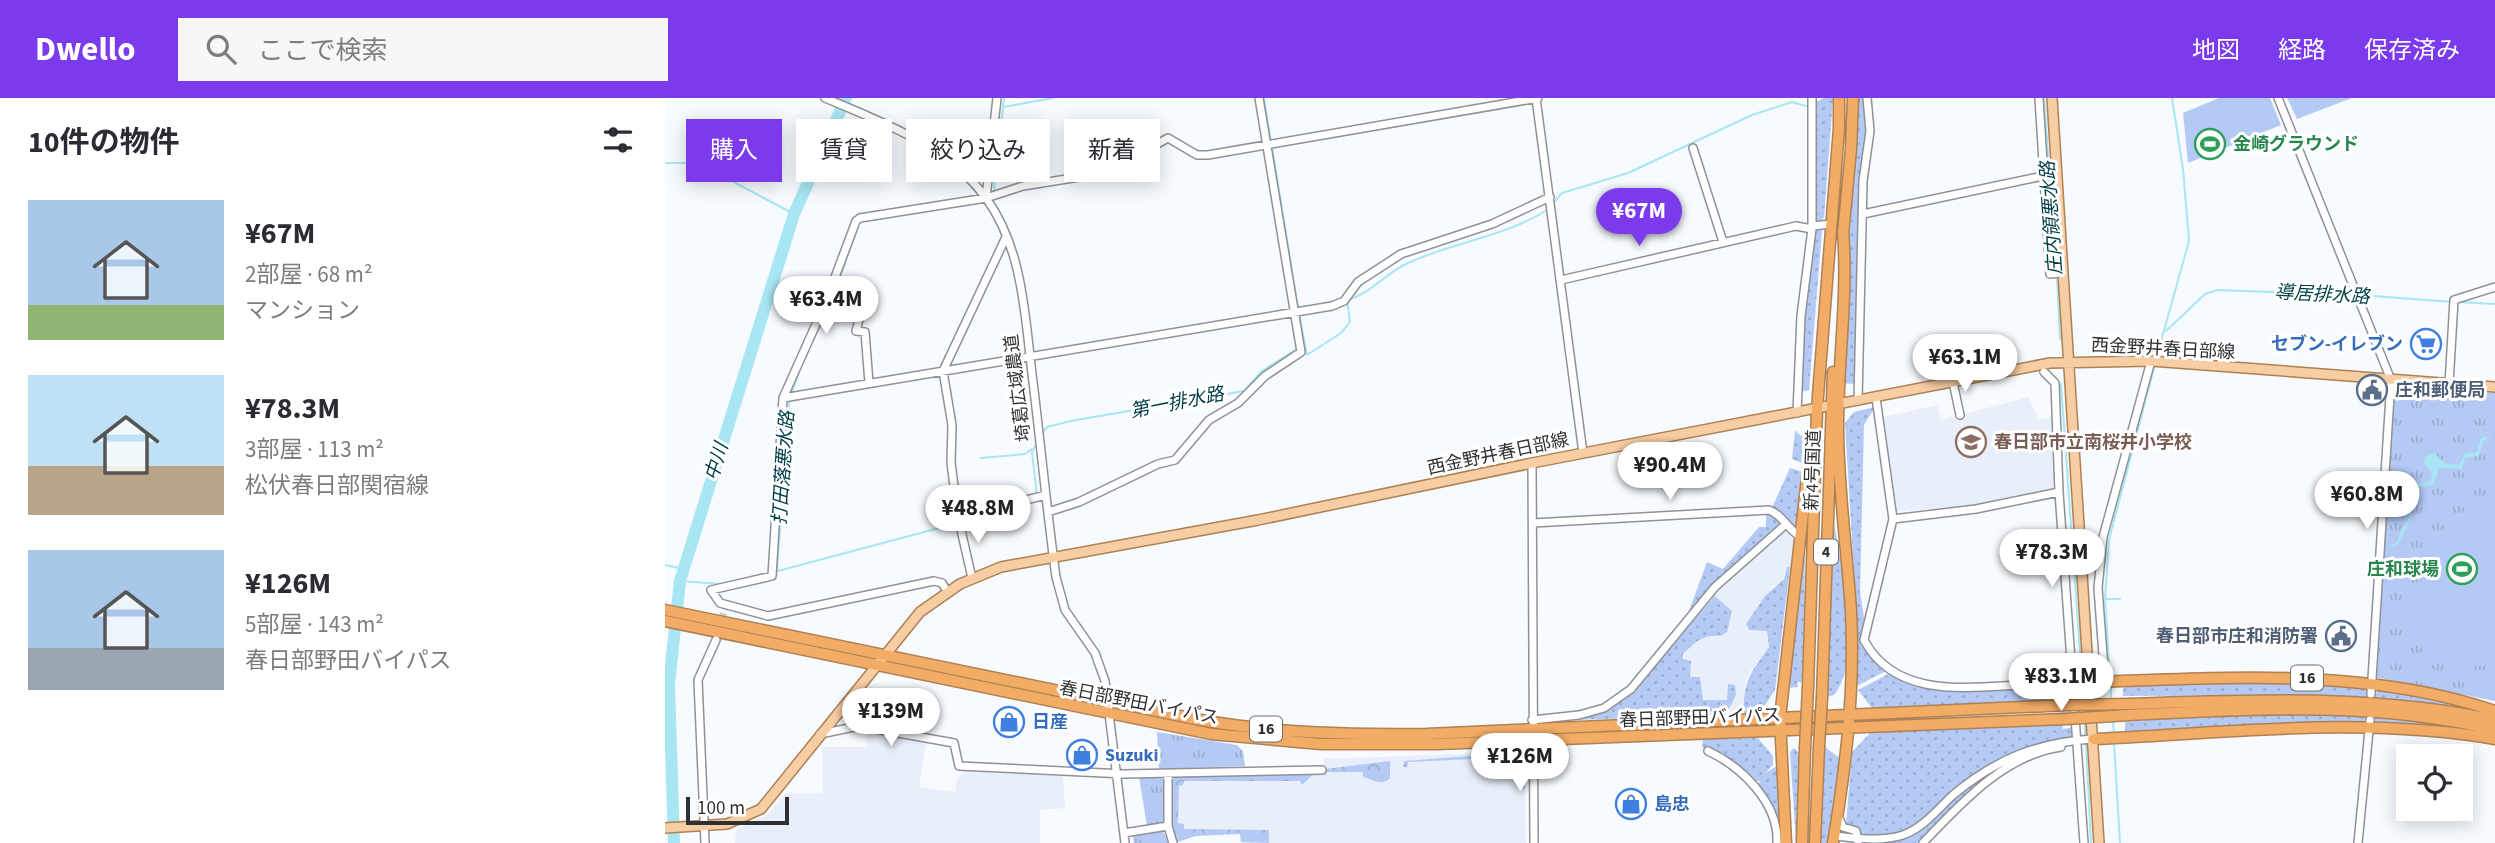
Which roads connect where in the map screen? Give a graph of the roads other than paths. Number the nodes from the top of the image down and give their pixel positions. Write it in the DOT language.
graph roads {
  1 [pos="825,98"];
  2 [pos="997,98"];
  3 [pos="1259,98"];
  4 [pos="1537,98"];
  5 [pos="1812,98"];
  6 [pos="1839,98"];
  7 [pos="1853,98"];
  8 [pos="1867,98"];
  9 [pos="2039,98"];
  10 [pos="2052,98"];
  11 [pos="2279,98"];
  12 [pos="1268,145"];
  13 [pos="1693,148"];
  14 [pos="2050,174"];
  15 [pos="1550,197"];
  16 [pos="986,198"];
  17 [pos="1863,214"];
  18 [pos="1831,224"];
  19 [pos="1812,227"];
  20 [pos="1006,237"];
  21 [pos="1723,242"];
  22 [pos="1561,280"];
  23 [pos="2495,287"];
  24 [pos="825,304"];
  25 [pos="1293,314"];
  26 [pos="1030,357"];
  27 [pos="2069,361"];
  28 [pos="2151,361"];
  29 [pos="943,371"];
  30 [pos="2044,372"];
  31 [pos="2391,380"];
  32 [pos="1953,382"];
  33 [pos="869,383"];
  34 [pos="2449,384"];
  35 [pos="2495,387"];
  36 [pos="783,398"];
  37 [pos="1876,398"];
  38 [pos="1858,401"];
  39 [pos="1835,406"];
  40 [pos="1817,409"];
  41 [pos="1797,413"];
  42 [pos="1960,415"];
  43 [pos="1583,453"];
  44 [pos="1532,463"];
  45 [pos="2059,492"];
  46 [pos="1046,495"];
  47 [pos="1048,512"];
  48 [pos="958,517"];
  49 [pos="1893,519"];
  50 [pos="1533,523"];
  51 [pos="1785,525"];
  52 [pos="1801,537"];
  53 [pos="1053,558"];
  54 [pos="972,578"];
  55 [pos="947,591"];
  56 [pos="665,610"];
  57 [pos="665,621"];
  58 [pos="708,624"];
  59 [pos="716,640"];
  60 [pos="884,655"];
  61 [pos="875,665"];
  62 [pos="2089,682"];
  63 [pos="2109,682"];
  64 [pos="2372,682"];
  65 [pos="2076,683"];
  66 [pos="2371,694"];
  67 [pos="1107,701"];
  68 [pos="2129,709"];
  69 [pos="2495,711"];
  70 [pos="1109,714"];
  71 [pos="1850,716"];
  72 [pos="1780,718"];
  73 [pos="2495,720"];
  74 [pos="1532,724"];
  75 [pos="2369,724"];
  76 [pos="1850,727"];
  77 [pos="1780,730"];
  78 [pos="2495,730"];
  79 [pos="820,734"];
  80 [pos="2092,739"];
  81 [pos="2495,739"];
  82 [pos="1532,741"];
  83 [pos="2079,742"];
  84 [pos="1708,751"];
  85 [pos="1322,770"];
  86 [pos="1117,773"];
  87 [pos="1168,774"];
  88 [pos="1838,816"];
  89 [pos="701,826"];
  90 [pos="1168,827"];
  91 [pos="665,828"];
  92 [pos="1124,832"];
  93 [pos="1834,839"];
  94 [pos="1858,841"];
  95 [pos="705,843"];
  96 [pos="1125,843"];
  97 [pos="1173,843"];
  98 [pos="1534,843"];
  99 [pos="1777,843"];
  100 [pos="1786,843"];
  101 [pos="1802,843"];
  102 [pos="1815,843"];
  103 [pos="1923,843"];
  104 [pos="2084,843"];
  105 [pos="2099,843"];
  106 [pos="2358,843"];
  1 -- 16 [label="street, 埼葛広域農道"];
  2 -- 16 [label="street"];
  3 -- 12 [label="street"];
  4 -- 12 [label="street"];
  4 -- 15 [label="street"];
  5 -- 19 [label="street"];
  6 -- 18 [label="highway, 新4号国道 / 4"];
  7 -- 39 [label="highway"];
  8 -- 17 [label="street"];
  9 -- 14 [label="street"];
  10 -- 14 [label="main road"];
  11 -- 31 [label="street"];
  12 -- 16 [label="street"];
  12 -- 25 [label="street"];
  13 -- 21 [label="street"];
  14 -- 17 [label="street"];
  14 -- 27 [label="main road"];
  15 -- 22 [label="street"];
  15 -- 25 [label="street"];
  16 -- 20 [label="street, 埼葛広域農道"];
  16 -- 24 [label="street"];
  17 -- 38 [label="street"];
  18 -- 19 [label="street"];
  18 -- 40 [label="highway, 新4号国道 / 4"];
  19 -- 21 [label="street"];
  19 -- 41 [label="street"];
  20 -- 26 [label="street, 埼葛広域農道"];
  20 -- 29 [label="street"];
  21 -- 22 [label="street"];
  22 -- 43 [label="street"];
  23 -- 34 [label="street"];
  24 -- 33 [label="street"];
  24 -- 36 [label="street"];
  25 -- 26 [label="street"];
  25 -- 47 [label="street"];
  26 -- 29 [label="street"];
  26 -- 46 [label="street, 埼葛広域農道"];
  27 -- 28 [label="main road, 西金野井春日部線"];
  27 -- 32 [label="main road, 西金野井春日部線"];
  27 -- 62 [label="main road"];
  28 -- 31 [label="main road, 西金野井春日部線"];
  28 -- 63 [label="street"];
  29 -- 33 [label="street"];
  29 -- 48 [label="street"];
  30 -- 45 [label="street"];
  31 -- 34 [label="main road, 西金野井春日部線"];
  31 -- 64 [label="street"];
  32 -- 37 [label="main road, 西金野井春日部線"];
  32 -- 42 [label="street"];
  33 -- 36 [label="street"];
  34 -- 35 [label="main road, 西金野井春日部線"];
  36 -- 55 [label="street"];
  37 -- 38 [label="main road, 西金野井春日部線"];
  37 -- 49 [label="street"];
  38 -- 39 [label="main road, 西金野井春日部線"];
  39 -- 40 [label="main road, 西金野井春日部線"];
  39 -- 71 [label="highway"];
  39 -- 102 [label="highway, 新4号国道 / 4, bridge"];
  40 -- 41 [label="main road, 西金野井春日部線"];
  40 -- 52 [label="highway, 4"];
  40 -- 101 [label="highway, 新4号国道 / 4, bridge"];
  41 -- 43 [label="main road, 西金野井春日部線"];
  43 -- 44 [label="main road, 西金野井春日部線"];
  44 -- 50 [label="street"];
  44 -- 53 [label="main road, 西金野井春日部線"];
  45 -- 49 [label="street"];
  45 -- 65 [label="street"];
  46 -- 47 [label="street, 埼葛広域農道"];
  46 -- 48 [label="street"];
  47 -- 53 [label="street, 埼葛広域農道"];
  48 -- 54 [label="street"];
  49 -- 65 [label="street"];
  50 -- 51 [label="street"];
  50 -- 74 [label="street"];
  51 -- 52 [label="street"];
  51 -- 74 [label="street"];
  52 -- 72 [label="highway, 4"];
  53 -- 54 [label="main road, 西金野井春日部線"];
  53 -- 67 [label="street, 埼葛広域農道"];
  54 -- 55 [label="main road, 西金野井春日部線"];
  55 -- 60 [label="main road, 西金野井春日部線"];
  56 -- 58 [label="highway, 春日部野田バイパス / 16"];
  57 -- 58 [label="highway, 春日部野田バイパス / 16"];
  58 -- 60 [label="highway, 春日部野田バイパス / 16"];
  58 -- 61 [label="highway, 春日部野田バイパス / 16"];
  59 -- 89 [label="street"];
  60 -- 61 [label="main road, 西金野井春日部線"];
  60 -- 67 [label="highway, 春日部野田バイパス / 16"];
  61 -- 70 [label="highway, 春日部野田バイパス / 16"];
  61 -- 79 [label="main road, 西金野井春日部線"];
  62 -- 63 [label="highway, 16"];
  62 -- 65 [label="street"];
  62 -- 80 [label="main road"];
  63 -- 64 [label="highway, 16"];
  64 -- 66 [label="street"];
  64 -- 69 [label="highway, 16"];
  65 -- 83 [label="street"];
  67 -- 70 [label="street, 埼葛広域農道"];
  67 -- 74 [label="highway, 春日部野田バイパス / 16"];
  68 -- 71 [label="highway, 春日部野田バイパス / 16, bridge"];
  68 -- 73 [label="highway, 春日部野田バイパス / 16"];
  68 -- 76 [label="highway, 春日部野田バイパス / 16, bridge"];
  68 -- 78 [label="highway, 春日部野田バイパス / 16"];
  70 -- 82 [label="highway, 春日部野田バイパス / 16"];
  70 -- 86 [label="street, 埼葛広域農道"];
  71 -- 72 [label="highway, 春日部野田バイパス / 16"];
  71 -- 76 [label="highway"];
  72 -- 74 [label="highway, 春日部野田バイパス / 16"];
  72 -- 77 [label="highway"];
  74 -- 82 [label="street"];
  75 -- 80 [label="highway"];
  75 -- 81 [label="highway"];
  75 -- 106 [label="street"];
  76 -- 77 [label="highway, 春日部野田バイパス / 16"];
  76 -- 88 [label="highway"];
  77 -- 82 [label="highway, 春日部野田バイパス / 16"];
  77 -- 100 [label="highway"];
  79 -- 86 [label="street"];
  79 -- 89 [label="main road, 西金野井春日部線"];
  80 -- 83 [label="street"];
  80 -- 105 [label="main road"];
  82 -- 98 [label="street"];
  83 -- 94 [label="street"];
  83 -- 103 [label="street"];
  83 -- 104 [label="street"];
  84 -- 99 [label="street"];
  85 -- 87 [label="street"];
  86 -- 87 [label="street"];
  86 -- 92 [label="street, 埼葛広域農道"];
  87 -- 90 [label="street"];
  88 -- 93 [label="highway"];
  88 -- 94 [label="street"];
  89 -- 91 [label="main road, 西金野井春日部線"];
  89 -- 95 [label="street"];
  90 -- 92 [label="street"];
  90 -- 97 [label="street"];
  92 -- 96 [label="street, 埼葛広域農道"];
  93 -- 94 [label="street"];
}
